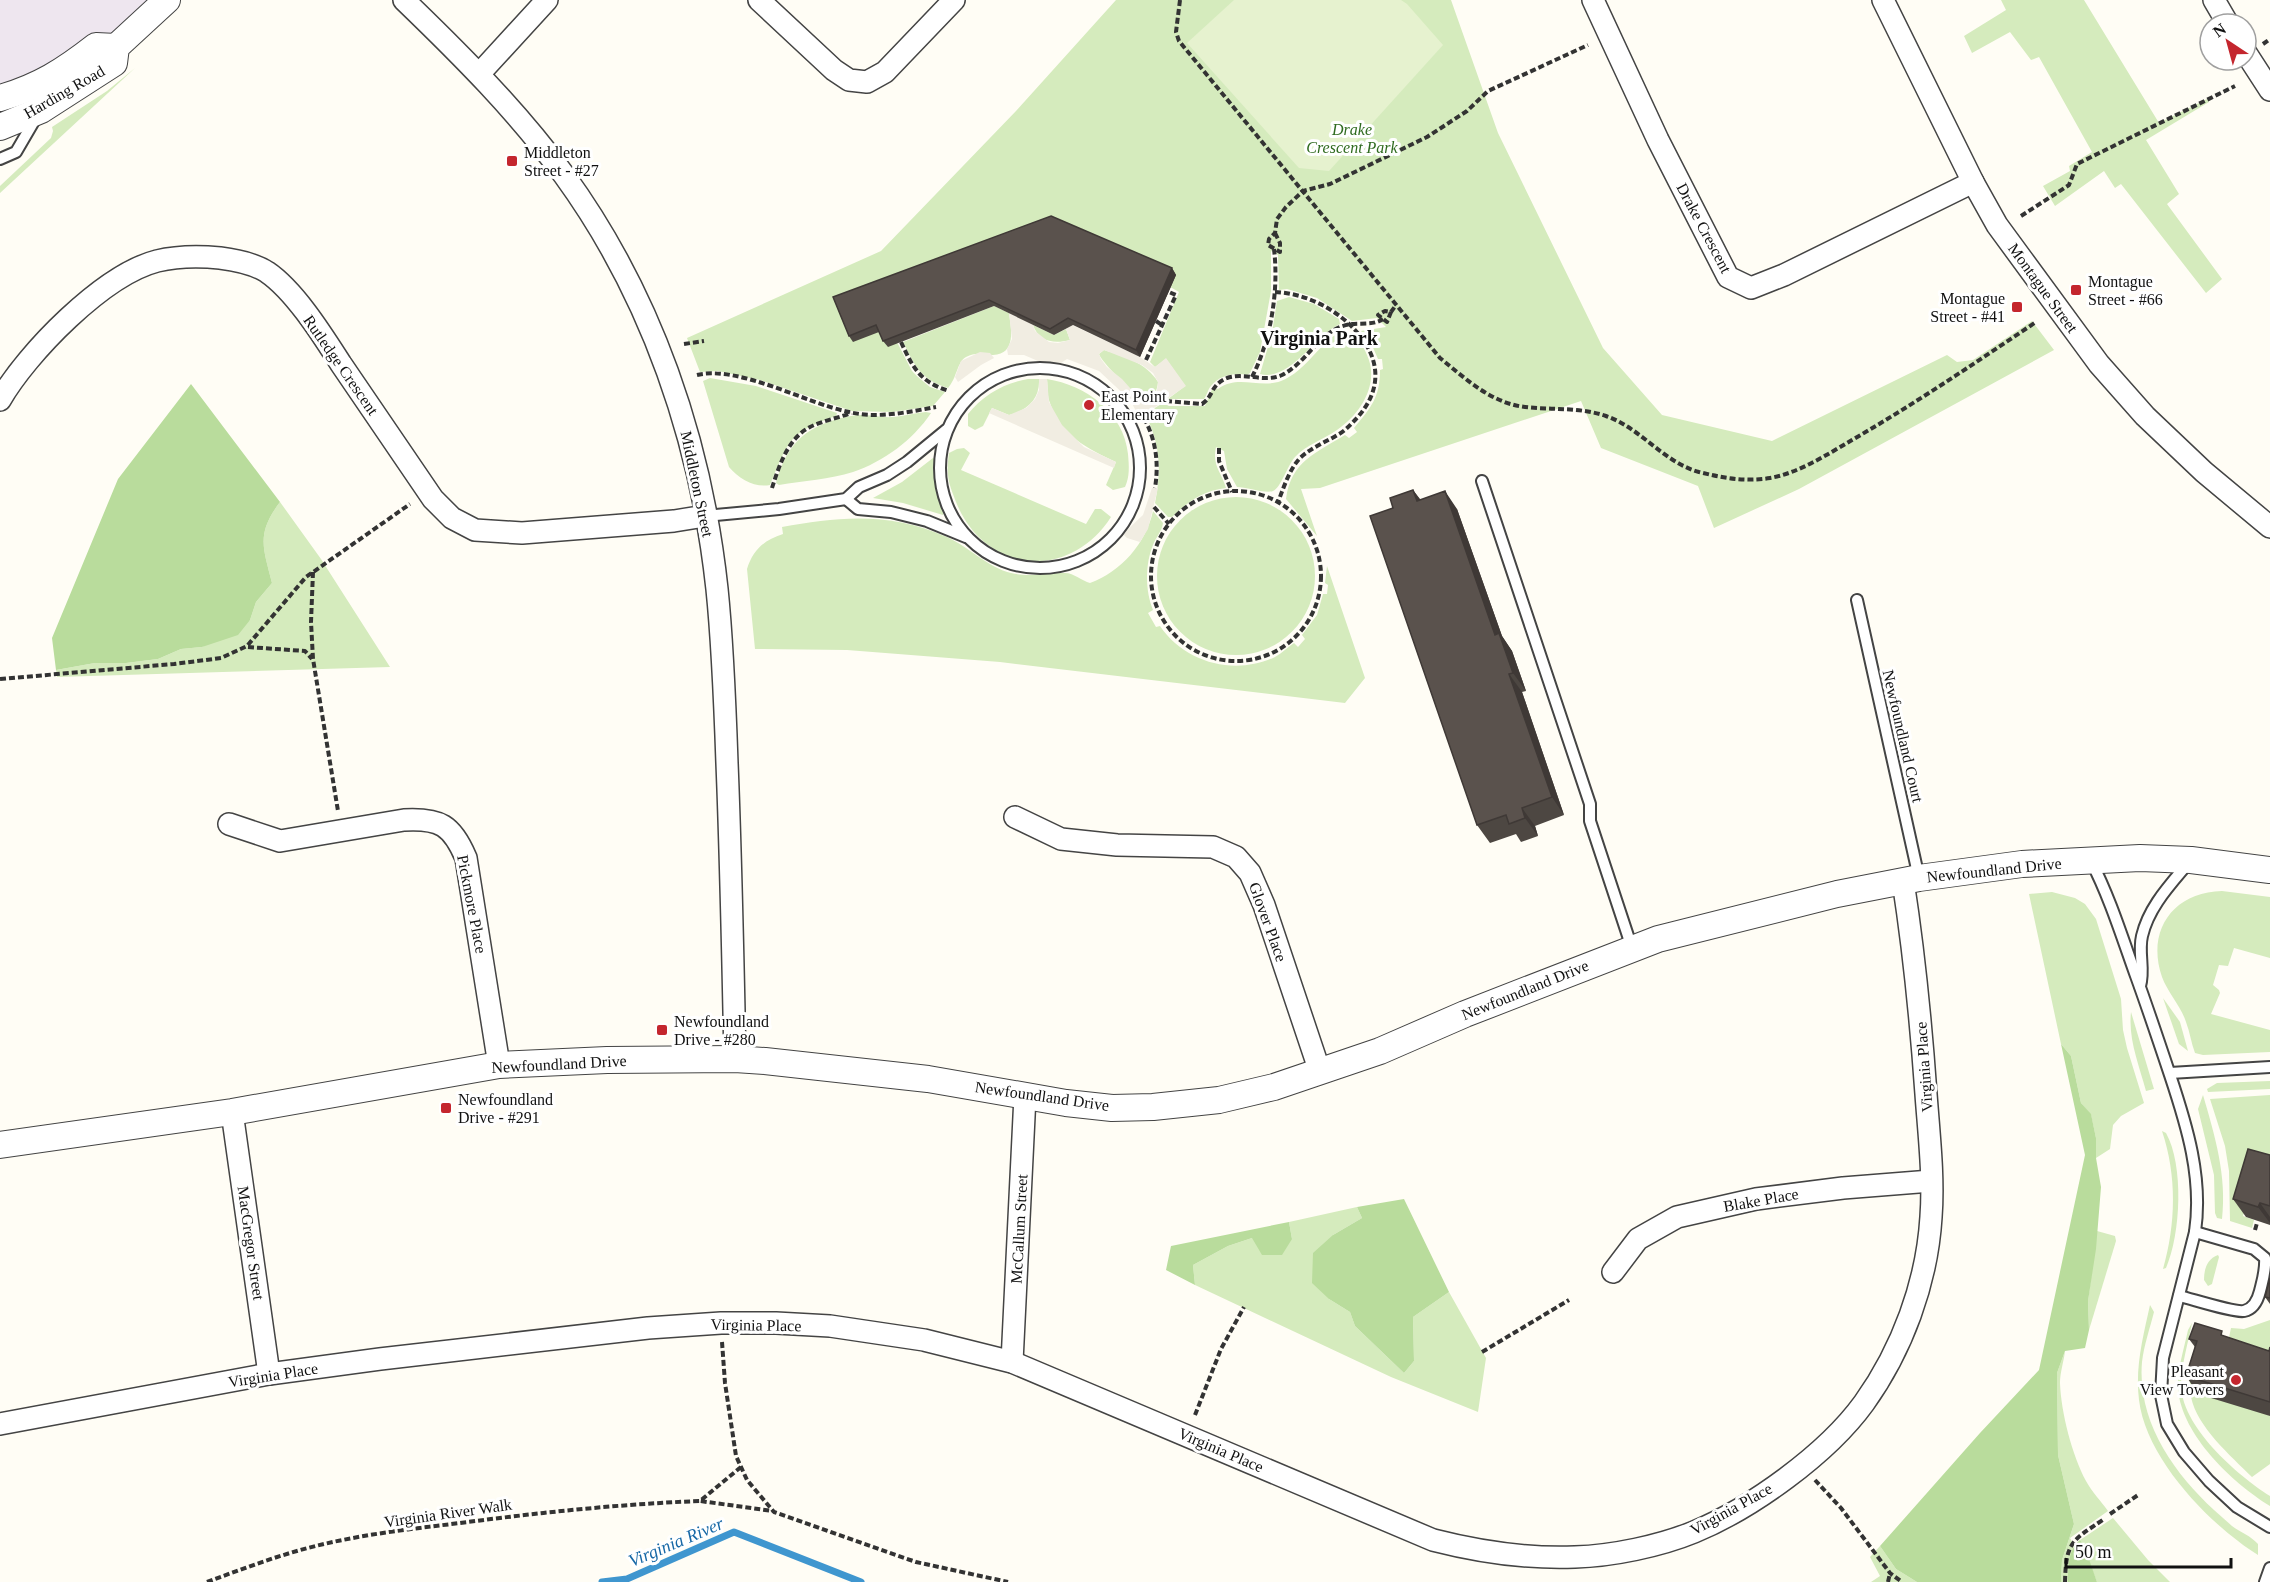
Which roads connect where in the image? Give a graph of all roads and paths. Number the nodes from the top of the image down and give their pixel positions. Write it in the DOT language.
graph roads {
  1 [pos="404,0"];
  2 [pos="547,0"];
  3 [pos="759,0"];
  4 [pos="954,0"];
  5 [pos="1180,0"];
  6 [pos="1593,0"];
  7 [pos="1883,0"];
  8 [pos="158,3"];
  9 [pos="1588,45"];
  10 [pos="116,47"];
  11 [pos="2258,72"];
  12 [pos="480,74"];
  13 [pos="2235,86"];
  14 [pos="2270,90"];
  15 [pos="0,98"];
  16 [pos="41,110"];
  17 [pos="0,127"];
  18 [pos="0,159"];
  19 [pos="1973,182"];
  20 [pos="1303,191"];
  21 [pos="2021,216"];
  22 [pos="1275,233"];
  23 [pos="1274,248"];
  24 [pos="1169,292"];
  25 [pos="1275,292"];
  26 [pos="1396,305"];
  27 [pos="1156,321"];
  28 [pos="2036,322"];
  29 [pos="1350,324"];
  30 [pos="1162,325"];
  31 [pos="704,341"];
  32 [pos="901,342"];
  33 [pos="684,344"];
  34 [pos="1146,360"];
  35 [pos="697,375"];
  36 [pos="1252,377"];
  37 [pos="949,391"];
  38 [pos="0,400"];
  39 [pos="1166,401"];
  40 [pos="936,407"];
  41 [pos="852,413"];
  42 [pos="1144,418"];
  43 [pos="946,430"];
  44 [pos="1219,448"];
  45 [pos="1482,481"];
  46 [pos="772,488"];
  47 [pos="1155,488"];
  48 [pos="1232,492"];
  49 [pos="846,499"];
  50 [pos="1278,503"];
  51 [pos="410,504"];
  52 [pos="1154,507"];
  53 [pos="705,516"];
  54 [pos="1169,524"];
  55 [pos="2270,527"];
  56 [pos="966,537"];
  57 [pos="314,572"];
  58 [pos="1857,600"];
  59 [pos="247,646"];
  60 [pos="313,659"];
  61 [pos="0,679"];
  62 [pos="338,812"];
  63 [pos="1015,817"];
  64 [pos="229,824"];
  65 [pos="2191,860"];
  66 [pos="2090,861"];
  67 [pos="2270,870"];
  68 [pos="1911,879"];
  69 [pos="1632,949"];
  70 [pos="2140,987"];
  71 [pos="735,1059"];
  72 [pos="499,1065"];
  73 [pos="2270,1067"];
  74 [pos="1320,1072"];
  75 [pos="2170,1073"];
  76 [pos="1025,1096"];
  77 [pos="232,1112"];
  78 [pos="1,1140"];
  79 [pos="1931,1181"];
  80 [pos="2257,1223"];
  81 [pos="2255,1230"];
  82 [pos="2195,1232"];
  83 [pos="1613,1272"];
  84 [pos="2180,1296"];
  85 [pos="1569,1299"];
  86 [pos="1244,1307"];
  87 [pos="722,1341"];
  88 [pos="1482,1352"];
  89 [pos="1012,1362"];
  90 [pos="269,1374"];
  91 [pos="1195,1415"];
  92 [pos="0,1424"];
  93 [pos="741,1467"];
  94 [pos="1814,1479"];
  95 [pos="2138,1495"];
  96 [pos="700,1501"];
  97 [pos="774,1512"];
  98 [pos="2110,1514"];
  99 [pos="2104,1519"];
  100 [pos="2270,1527"];
  101 [pos="2270,1568"];
  102 [pos="1890,1573"];
  103 [pos="207,1582"];
  104 [pos="1008,1582"];
  105 [pos="1888,1582"];
  106 [pos="1902,1582"];
  107 [pos="2065,1582"];
  108 [pos="2265,1582"];
  1 -- 12 [label="street, Middleton Street"];
  2 -- 12 [label="street"];
  3 -- 4 [label="street"];
  5 -- 20 [label="path"];
  6 -- 19 [label="street, Drake Crescent"];
  7 -- 19 [label="street, Montague Street"];
  8 -- 10 [label="street, Harding Road"];
  9 -- 20 [label="path"];
  10 -- 15 [label="street, Harding Road"];
  10 -- 16 [label="street, Harding Road"];
  11 -- 14 [label="street"];
  12 -- 53 [label="street, Middleton Street"];
  13 -- 21 [label="path"];
  16 -- 17 [label="street, Harding Road"];
  16 -- 18 [label="lane"];
  19 -- 55 [label="street, Montague Street"];
  20 -- 22 [label="path"];
  20 -- 26 [label="path"];
  22 -- 23 [label="path"];
  22 -- 23 [label="path"];
  23 -- 25 [label="path"];
  24 -- 30 [label="path"];
  25 -- 29 [label="path"];
  25 -- 36 [label="path"];
  26 -- 28 [label="path"];
  26 -- 29 [label="path"];
  27 -- 30 [label="path"];
  29 -- 36 [label="path"];
  29 -- 50 [label="path"];
  30 -- 34 [label="path"];
  31 -- 33 [label="path"];
  32 -- 37 [label="path"];
  35 -- 41 [label="path"];
  36 -- 39 [label="path"];
  38 -- 53 [label="street, Rutledge Crescent"];
  40 -- 41 [label="path"];
  41 -- 46 [label="path"];
  42 -- 47 [label="path"];
  43 -- 49 [label="lane"];
  43 -- 56 [label="lane"];
  43 -- 56 [label="lane"];
  44 -- 48 [label="path"];
  45 -- 69 [label="lane"];
  48 -- 50 [label="path"];
  48 -- 54 [label="path"];
  49 -- 53 [label="lane"];
  49 -- 56 [label="lane"];
  50 -- 54 [label="path"];
  51 -- 57 [label="path"];
  52 -- 54 [label="path"];
  53 -- 71 [label="street, Middleton Street"];
  57 -- 59 [label="path"];
  57 -- 60 [label="path"];
  58 -- 68 [label="lane, Newfoundland Court"];
  59 -- 60 [label="path"];
  59 -- 61 [label="path"];
  60 -- 62 [label="path"];
  63 -- 74 [label="street, Glover Place"];
  64 -- 72 [label="street, Pickmore Place"];
  65 -- 66 [label="street, Newfoundland Drive"];
  65 -- 67 [label="street, Newfoundland Drive"];
  65 -- 70 [label="lane"];
  66 -- 68 [label="street, Newfoundland Drive"];
  66 -- 70 [label="lane"];
  68 -- 69 [label="street, Newfoundland Drive"];
  68 -- 79 [label="street, Virginia Place"];
  69 -- 74 [label="street, Newfoundland Drive"];
  70 -- 75 [label="lane"];
  71 -- 72 [label="street, Newfoundland Drive"];
  71 -- 76 [label="street, Newfoundland Drive"];
  72 -- 77 [label="street, Newfoundland Drive"];
  73 -- 75 [label="lane"];
  74 -- 76 [label="street, Newfoundland Drive"];
  75 -- 82 [label="lane"];
  76 -- 89 [label="street, McCallum Street"];
  77 -- 78 [label="street, Newfoundland Drive"];
  77 -- 90 [label="street, MacGregor Street"];
  79 -- 83 [label="street, Blake Place"];
  79 -- 89 [label="street, Virginia Place"];
  80 -- 81 [label="path"];
  82 -- 84 [label="lane"];
  82 -- 84 [label="lane"];
  84 -- 100 [label="lane"];
  85 -- 88 [label="path"];
  86 -- 91 [label="path"];
  87 -- 93 [label="path"];
  89 -- 90 [label="street, Virginia Place"];
  90 -- 92 [label="street, Virginia Place"];
  93 -- 96 [label="path"];
  93 -- 97 [label="path"];
  94 -- 102 [label="path"];
  95 -- 98 [label="path"];
  96 -- 97 [label="path, Virginia River Walk"];
  96 -- 103 [label="path, Virginia River Walk"];
  97 -- 104 [label="path, Virginia River Walk"];
  99 -- 107 [label="path"];
  101 -- 108 [label="lane"];
  102 -- 105 [label="path"];
  102 -- 106 [label="path"];
}
